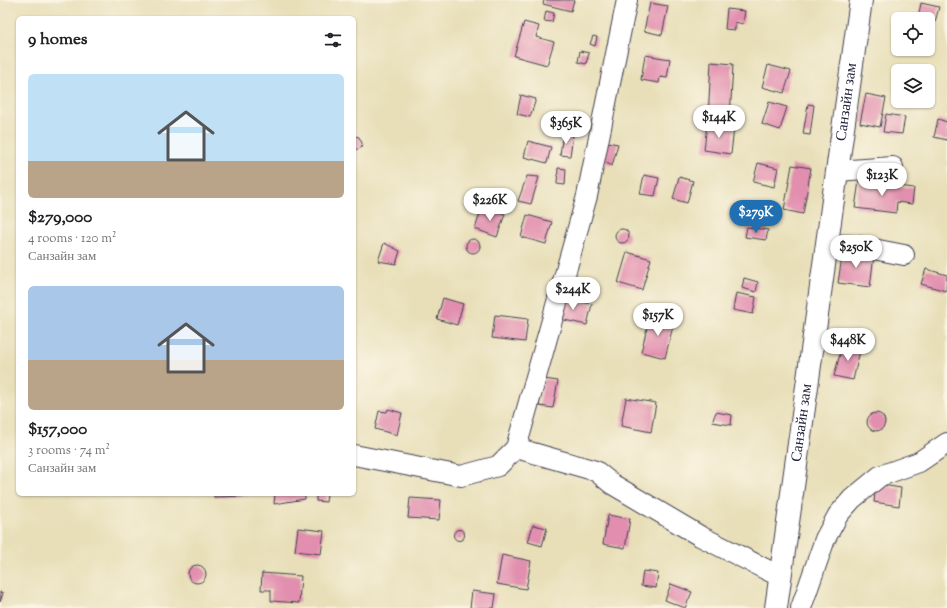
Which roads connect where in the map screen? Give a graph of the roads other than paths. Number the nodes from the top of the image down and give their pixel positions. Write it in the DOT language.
graph roads {
  1 [pos="627,0"];
  2 [pos="861,0"];
  3 [pos="893,167"];
  4 [pos="837,171"];
  5 [pos="827,244"];
  6 [pos="904,255"];
  7 [pos="947,443"];
  8 [pos="516,448"];
  9 [pos="356,455"];
  10 [pos="781,577"];
  11 [pos="776,608"];
  12 [pos="801,608"];
  1 -- 8 [label="street"];
  2 -- 4 [label="main road, Санзайн зам"];
  3 -- 4 [label="street"];
  4 -- 5 [label="main road, Санзайн зам"];
  5 -- 6 [label="street"];
  5 -- 10 [label="main road, Санзайн зам"];
  7 -- 12 [label="street"];
  8 -- 9 [label="street"];
  8 -- 10 [label="street"];
  10 -- 11 [label="main road, Санзайн зам"];
}
